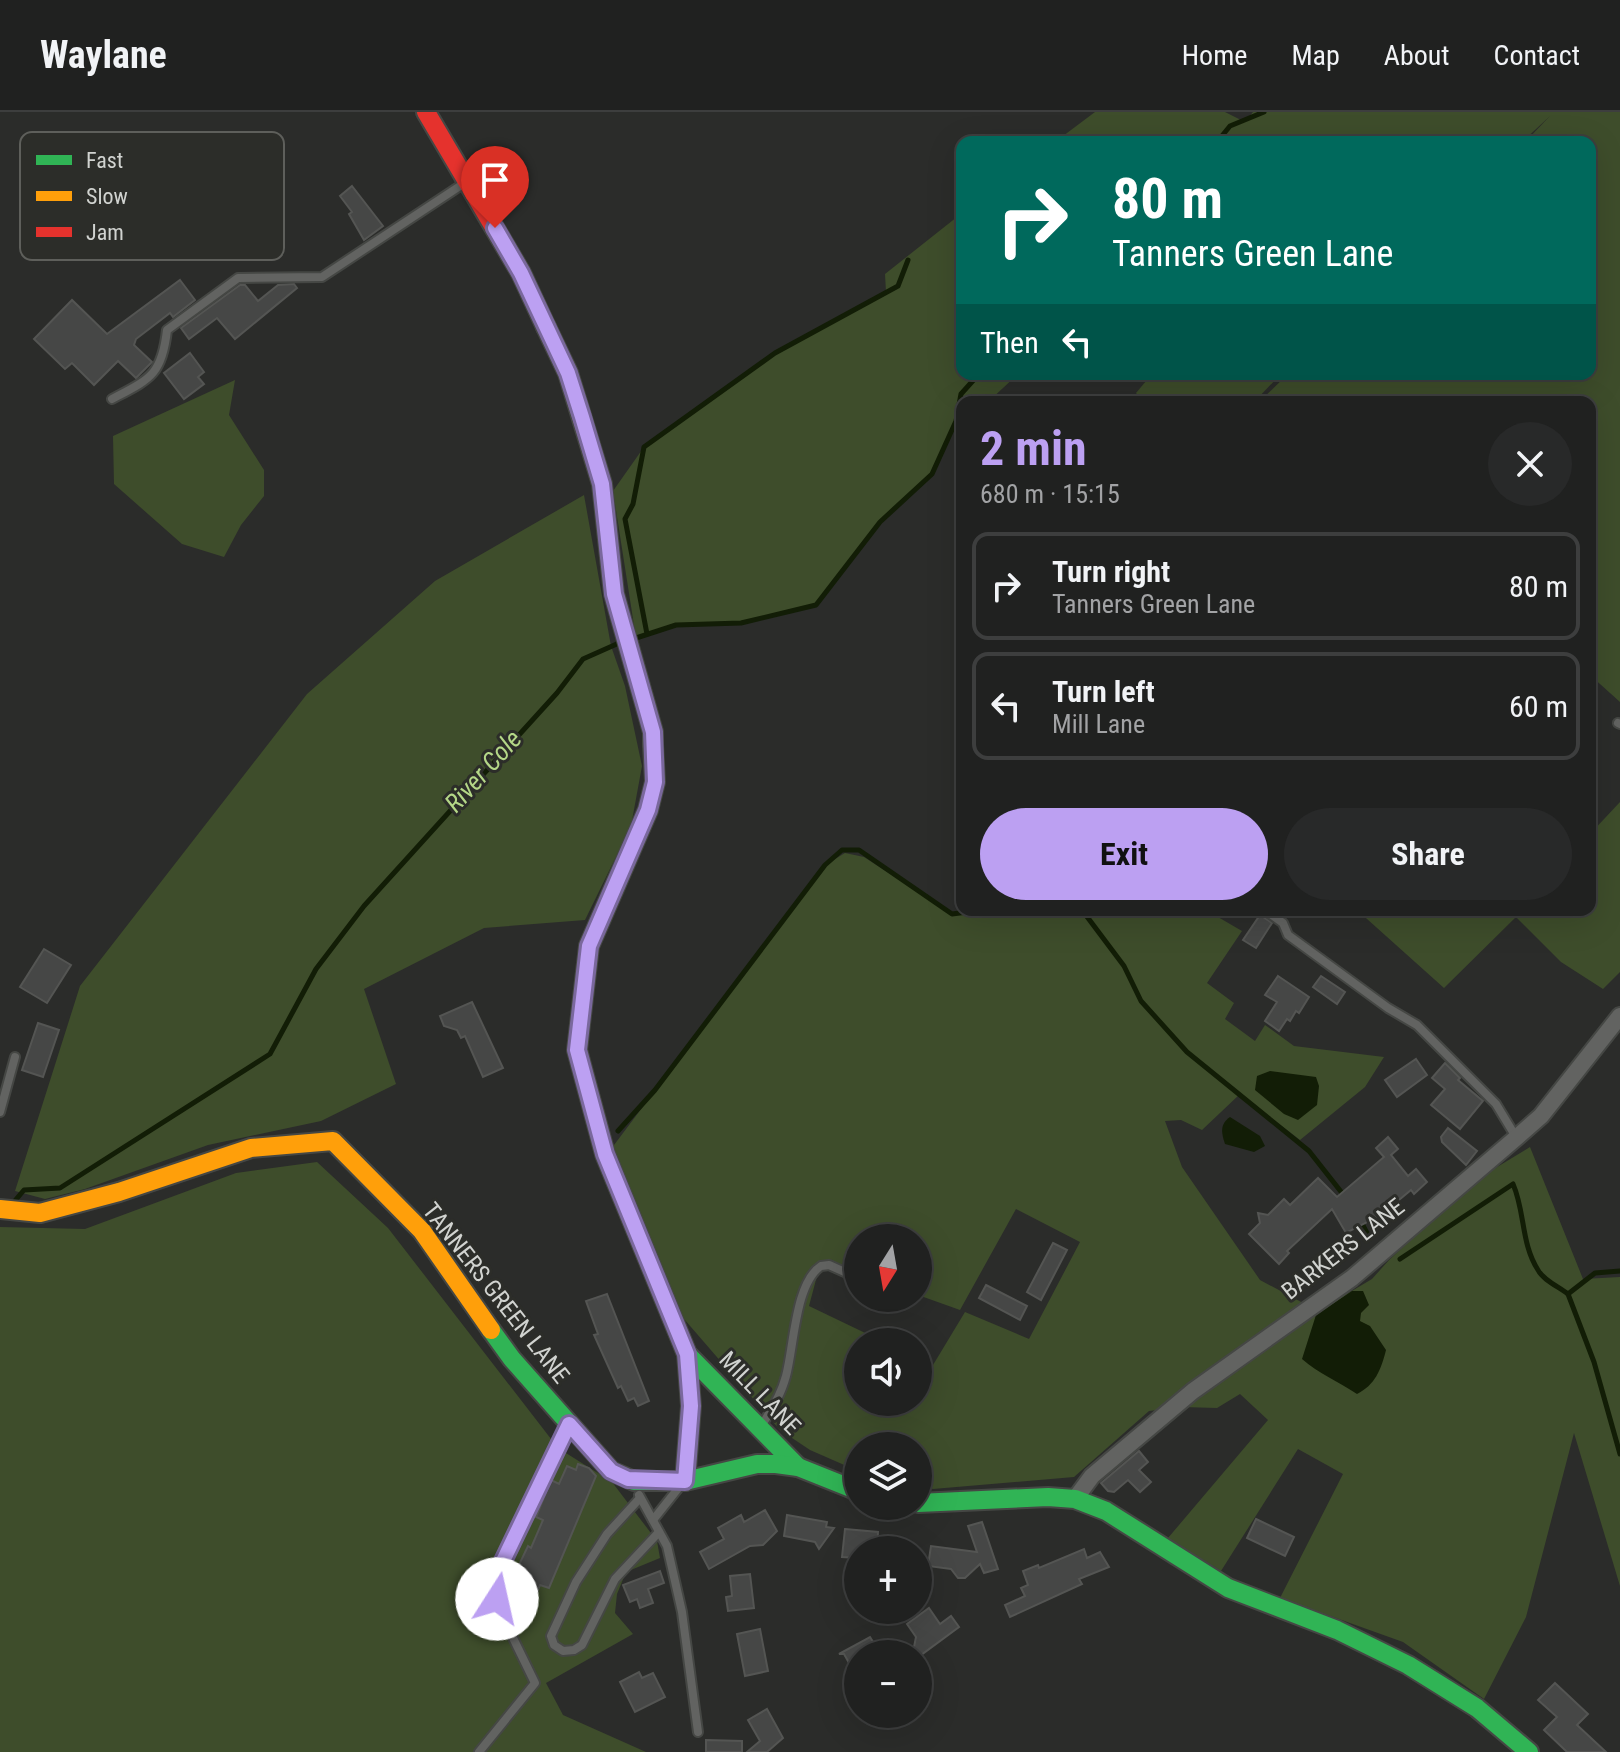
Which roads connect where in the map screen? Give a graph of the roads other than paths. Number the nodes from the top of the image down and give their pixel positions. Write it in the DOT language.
graph roads {
  1 [pos="426,112"];
  2 [pos="467,181"];
  3 [pos="112,399"];
  4 [pos="1273,916"];
  5 [pos="1620,1016"];
  6 [pos="15,1057"];
  7 [pos="0,1112"];
  8 [pos="1516,1138"];
  9 [pos="0,1209"];
  10 [pos="844,1272"];
  11 [pos="687,1354"];
  12 [pos="569,1424"];
  13 [pos="761,1427"];
  14 [pos="798,1467"];
  15 [pos="685,1481"];
  16 [pos="844,1485"];
  17 [pos="637,1489"];
  18 [pos="1075,1499"];
  19 [pos="932,1503"];
  20 [pos="653,1520"];
  21 [pos="659,1532"];
  22 [pos="698,1732"];
  23 [pos="479,1752"];
  24 [pos="1529,1752"];
  1 -- 2 [label="street, MILL LANE"];
  2 -- 3 [label="lane"];
  2 -- 11 [label="street, MILL LANE"];
  4 -- 8 [label="lane"];
  5 -- 8 [label="street, BARKERS LANE"];
  6 -- 7 [label="lane"];
  8 -- 18 [label="street, BARKERS LANE"];
  9 -- 12 [label="street, TANNERS GREEN LANE"];
  10 -- 13 [label="lane"];
  11 -- 13 [label="street, MILL LANE"];
  11 -- 15 [label="street, MILL LANE"];
  12 -- 17 [label="street, TANNERS GREEN LANE"];
  12 -- 23 [label="lane"];
  13 -- 14 [label="street, MILL LANE"];
  14 -- 15 [label="street"];
  14 -- 16 [label="street"];
  15 -- 17 [label="street"];
  15 -- 20 [label="lane"];
  17 -- 20 [label="lane"];
  17 -- 21 [label="lane"];
  18 -- 19 [label="street"];
  18 -- 24 [label="street"];
  20 -- 21 [label="lane"];
  21 -- 22 [label="lane"];
}
